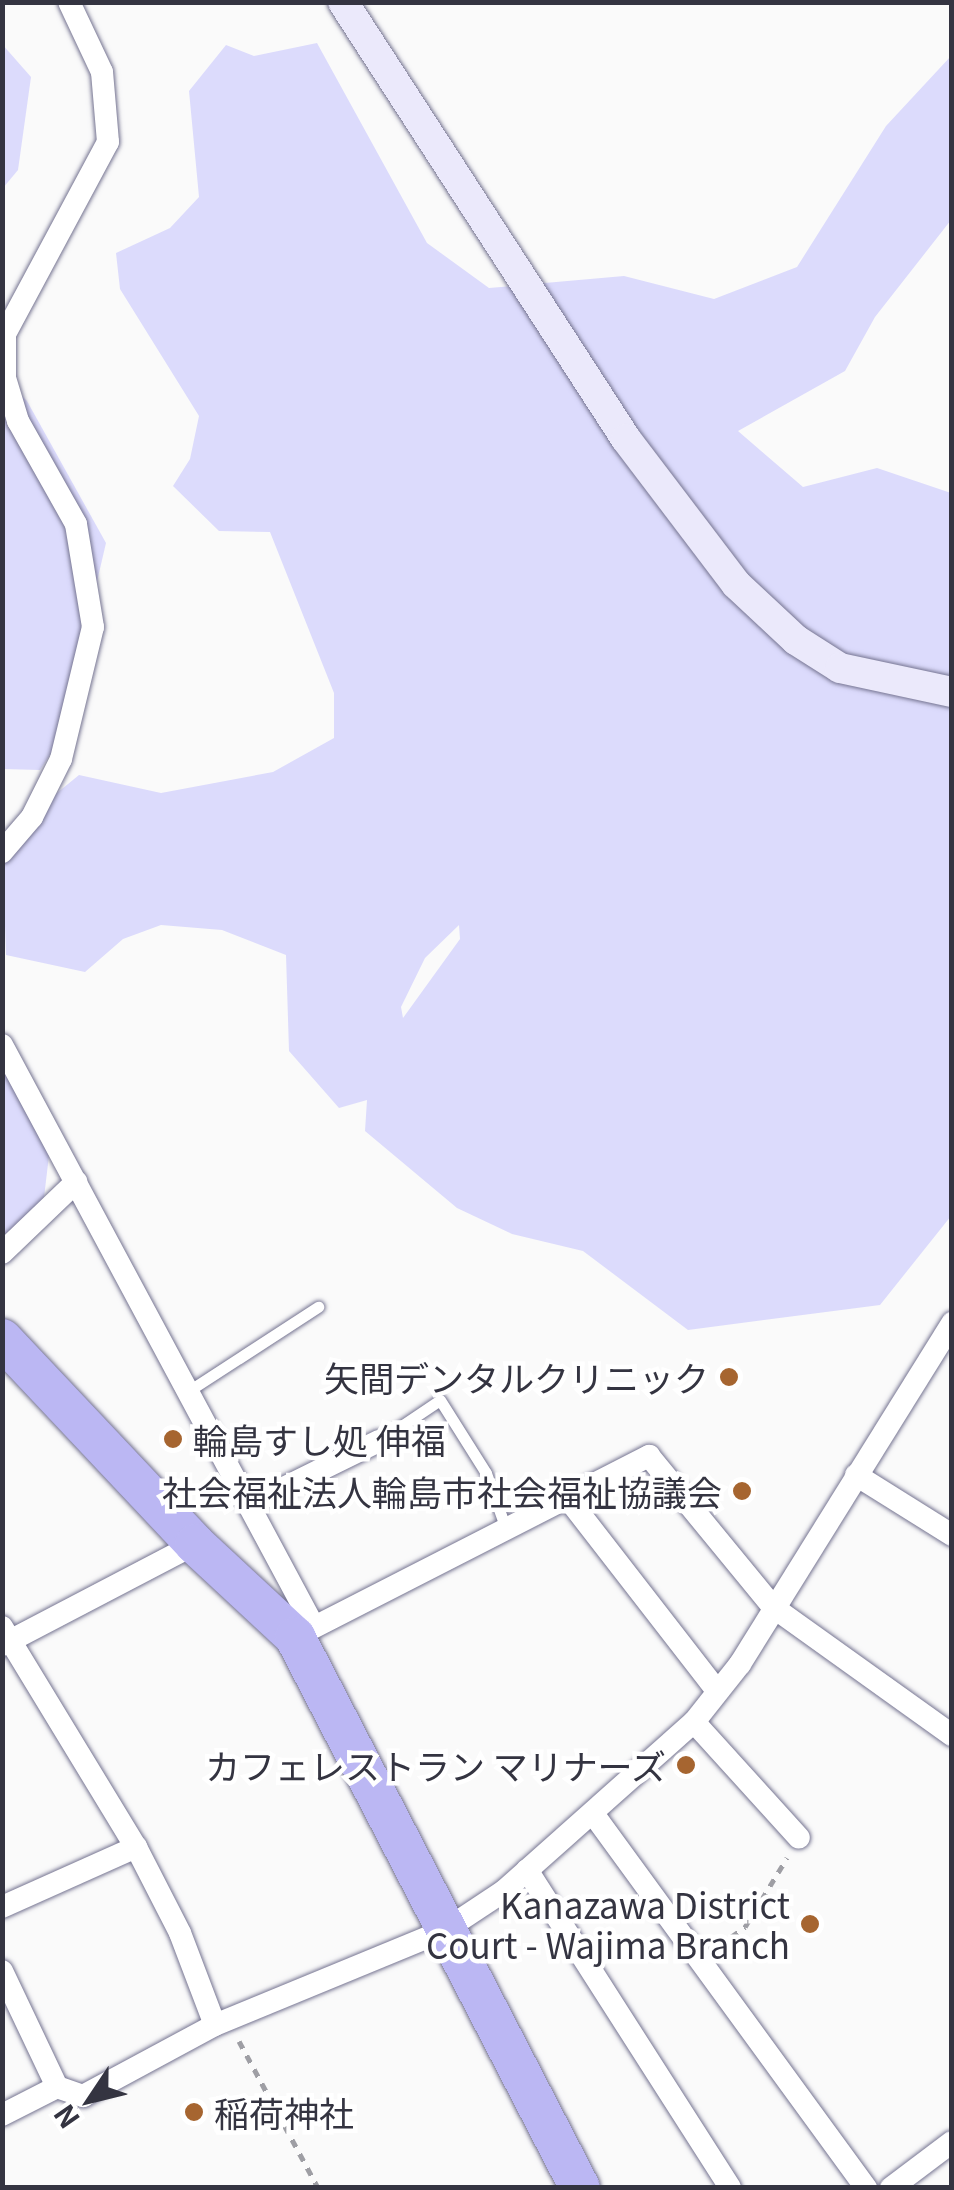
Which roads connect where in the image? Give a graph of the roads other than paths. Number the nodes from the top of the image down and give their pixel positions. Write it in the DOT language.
graph roads {
  1 [pos="69,2"];
  2 [pos="343,2"];
  3 [pos="952,692"];
  4 [pos="2,852"];
  5 [pos="2,1045"];
  6 [pos="76,1182"];
  7 [pos="2,1253"];
  8 [pos="318,1307"];
  9 [pos="952,1323"];
  10 [pos="2,1339"];
  11 [pos="190,1390"];
  12 [pos="379,1441"];
  13 [pos="856,1475"];
  14 [pos="566,1496"];
  15 [pos="249,1505"];
  16 [pos="506,1530"];
  17 [pos="952,1535"];
  18 [pos="195,1544"];
  19 [pos="774,1607"];
  20 [pos="304,1631"];
  21 [pos="6,1637"];
  22 [pos="717,1692"];
  23 [pos="694,1722"];
  24 [pos="952,1735"];
  25 [pos="594,1815"];
  26 [pos="799,1838"];
  27 [pos="136,1848"];
  28 [pos="527,1870"];
  29 [pos="2,1907"];
  30 [pos="445,1930"];
  31 [pos="2,1971"];
  32 [pos="222,2023"];
  33 [pos="57,2087"];
  34 [pos="2,2114"];
  35 [pos="952,2142"];
  36 [pos="580,2188"];
  37 [pos="730,2188"];
  38 [pos="866,2188"];
  39 [pos="891,2188"];
  1 -- 4 [label="street"];
  2 -- 3 [label="street"];
  5 -- 6 [label="street"];
  6 -- 7 [label="street"];
  6 -- 11 [label="street"];
  8 -- 11 [label="lane"];
  9 -- 13 [label="street"];
  10 -- 18 [label="highway"];
  11 -- 15 [label="street"];
  12 -- 15 [label="street"];
  12 -- 16 [label="lane"];
  13 -- 17 [label="street"];
  13 -- 19 [label="street"];
  14 -- 16 [label="street"];
  14 -- 19 [label="street"];
  14 -- 22 [label="street"];
  15 -- 20 [label="street"];
  16 -- 20 [label="street"];
  18 -- 20 [label="highway"];
  18 -- 21 [label="street"];
  19 -- 22 [label="street"];
  19 -- 24 [label="street"];
  20 -- 30 [label="highway"];
  21 -- 27 [label="street"];
  22 -- 23 [label="street"];
  23 -- 25 [label="street"];
  23 -- 26 [label="street"];
  25 -- 28 [label="street"];
  25 -- 38 [label="street"];
  27 -- 29 [label="street"];
  27 -- 32 [label="street"];
  28 -- 30 [label="street"];
  28 -- 37 [label="street"];
  30 -- 32 [label="street"];
  30 -- 36 [label="highway"];
  31 -- 33 [label="street"];
  32 -- 33 [label="street"];
  33 -- 34 [label="street"];
  35 -- 39 [label="street"];
}
